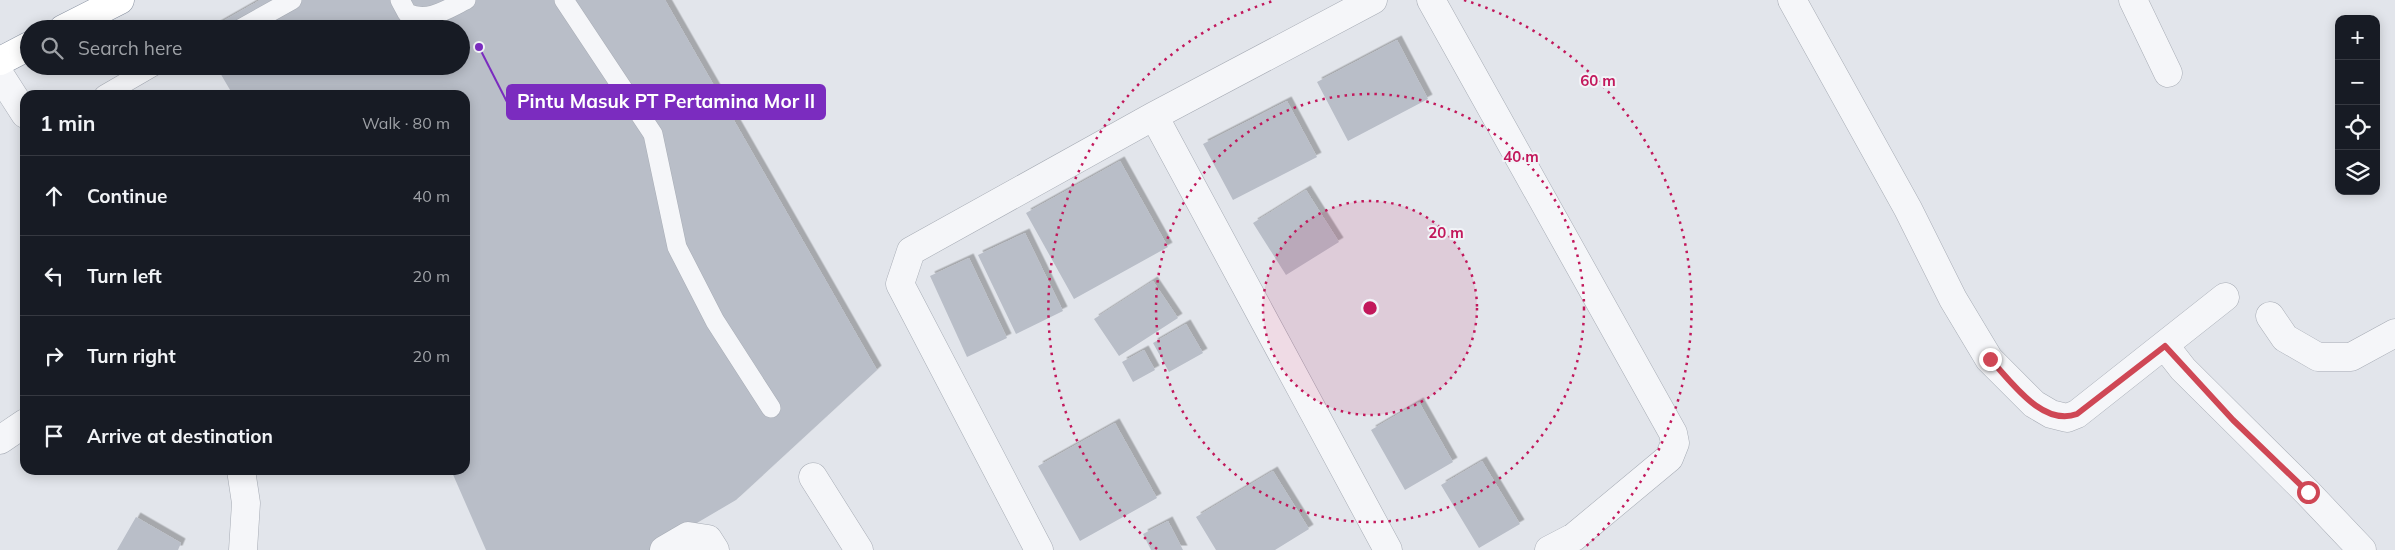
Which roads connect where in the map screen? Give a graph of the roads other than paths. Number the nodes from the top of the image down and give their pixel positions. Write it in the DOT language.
graph roads {
  1 [pos="120,0"];
  2 [pos="292,0"];
  3 [pos="400,0"];
  4 [pos="466,0"];
  5 [pos="564,0"];
  6 [pos="1373,0"];
  7 [pos="1431,0"];
  8 [pos="1792,0"];
  9 [pos="2133,0"];
  10 [pos="81,20"];
  11 [pos="256,20"];
  12 [pos="20,51"];
  13 [pos="0,61"];
  14 [pos="2168,73"];
  15 [pos="0,74"];
  16 [pos="138,75"];
  17 [pos="113,90"];
  18 [pos="20,106"];
  19 [pos="1154,116"];
  20 [pos="2225,297"];
  21 [pos="2270,316"];
  22 [pos="2395,333"];
  23 [pos="2165,346"];
  24 [pos="771,408"];
  25 [pos="20,426"];
  26 [pos="0,440"];
  27 [pos="242,475"];
  28 [pos="813,476"];
  29 [pos="1031,547"];
  30 [pos="243,550"];
  31 [pos="664,550"];
  32 [pos="715,550"];
  33 [pos="859,550"];
  34 [pos="1388,550"];
  35 [pos="1549,550"];
  36 [pos="2362,550"];
  1 -- 10 [label="highway"];
  2 -- 11 [label="lane"];
  3 -- 4 [label="lane"];
  5 -- 24 [label="lane"];
  6 -- 19 [label="street"];
  7 -- 35 [label="street"];
  8 -- 23 [label="street"];
  9 -- 14 [label="street"];
  12 -- 13 [label="highway"];
  15 -- 18 [label="street"];
  16 -- 17 [label="lane"];
  19 -- 29 [label="street"];
  19 -- 34 [label="street"];
  20 -- 23 [label="street"];
  21 -- 22 [label="street"];
  23 -- 36 [label="street"];
  25 -- 26 [label="street"];
  27 -- 30 [label="street"];
  28 -- 33 [label="street"];
  31 -- 32 [label="street"];
}
